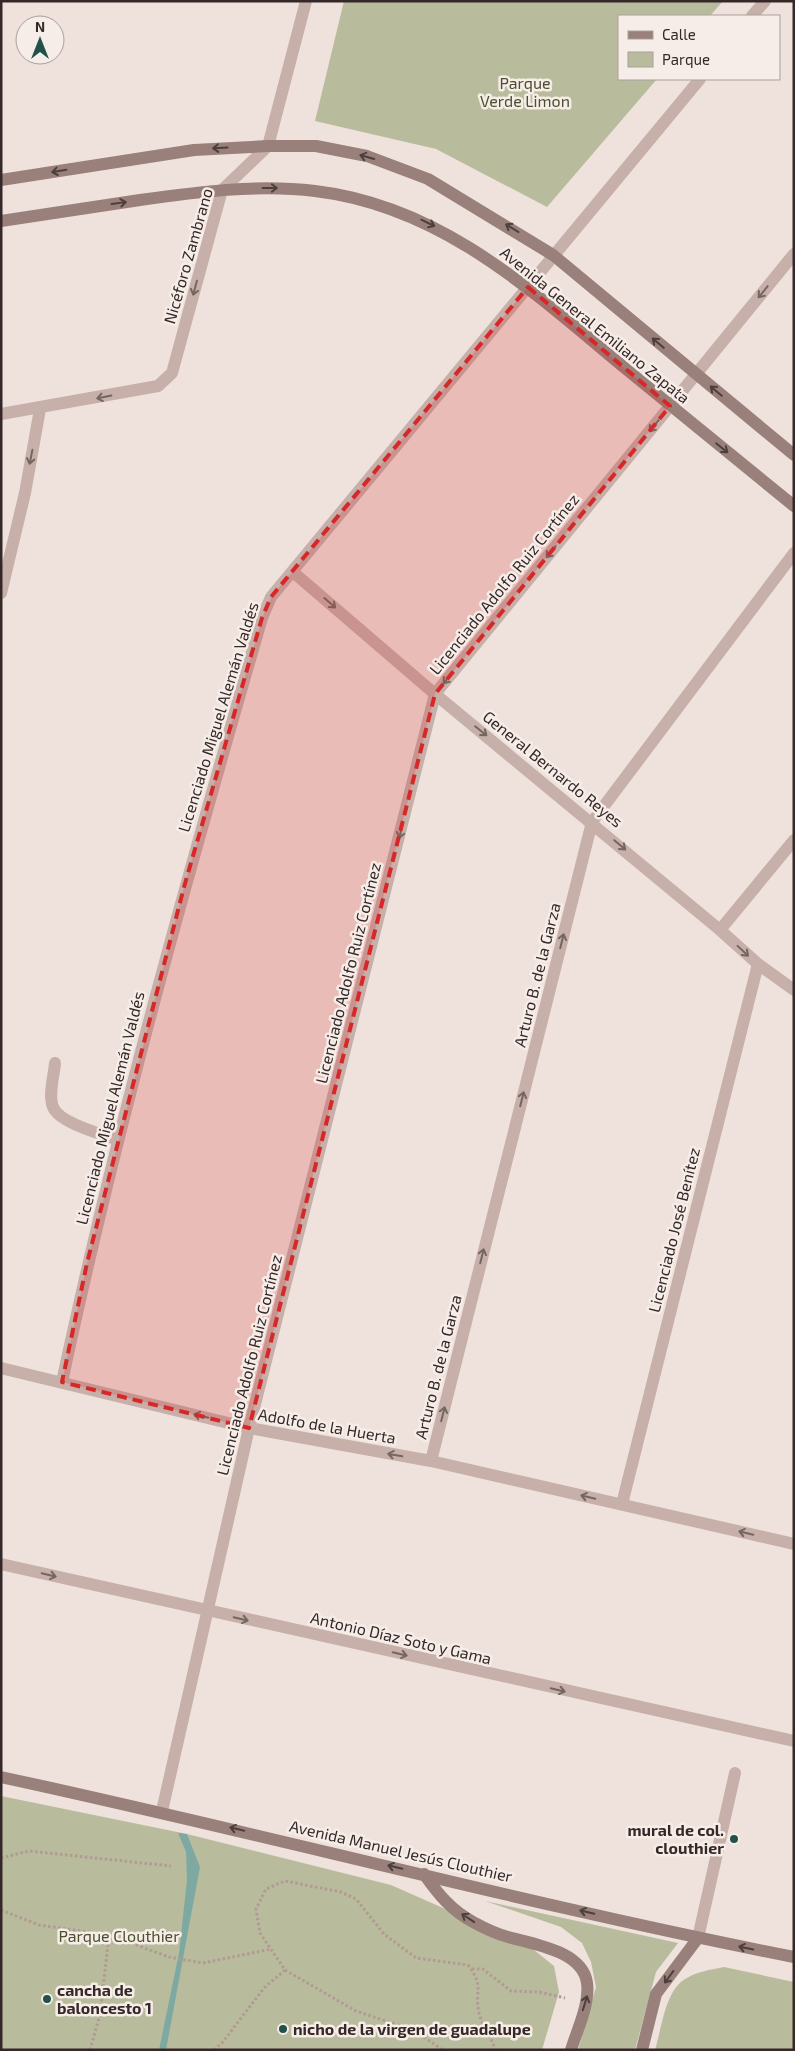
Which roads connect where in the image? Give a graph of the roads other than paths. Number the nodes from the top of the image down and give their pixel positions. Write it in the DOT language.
graph roads {
  1 [pos="306,1"];
  2 [pos="765,1"];
  3 [pos="753,15"];
  4 [pos="699,80"];
  5 [pos="268,146"];
  6 [pos="1,180"];
  7 [pos="222,190"];
  8 [pos="1,220"];
  9 [pos="794,254"];
  10 [pos="553,255"];
  11 [pos="528,287"];
  12 [pos="695,374"];
  13 [pos="670,406"];
  14 [pos="40,409"];
  15 [pos="1,414"];
  16 [pos="794,455"];
  17 [pos="794,506"];
  18 [pos="794,553"];
  19 [pos="293,572"];
  20 [pos="1,593"];
  21 [pos="435,694"];
  22 [pos="592,822"];
  23 [pos="794,840"];
  24 [pos="720,930"];
  25 [pos="758,964"];
  26 [pos="794,990"];
  27 [pos="55,1064"];
  28 [pos="118,1140"];
  29 [pos="1,1368"];
  30 [pos="62,1382"];
  31 [pos="249,1428"];
  32 [pos="431,1461"];
  33 [pos="622,1504"];
  34 [pos="794,1544"];
  35 [pos="1,1564"];
  36 [pos="207,1612"];
  37 [pos="794,1741"];
  38 [pos="735,1773"];
  39 [pos="1,1777"];
  40 [pos="162,1811"];
  41 [pos="424,1874"];
  42 [pos="698,1938"];
  43 [pos="794,1957"];
  44 [pos="571,2050"];
  45 [pos="642,2050"];
  1 -- 5 [label="street"];
  2 -- 3 [label="street"];
  4 -- 10 [label="street, Licenciado Miguel Alemán Valdés"];
  5 -- 6 [label="street, Avenida General Emiliano Zapata, one-way"];
  5 -- 7 [label="street, Nicéforo Zambrano"];
  10 -- 5 [label="street, Avenida General Emiliano Zapata, one-way"];
  8 -- 7 [label="street, Avenida General Emiliano Zapata, one-way"];
  7 -- 11 [label="street, Avenida General Emiliano Zapata, one-way"];
  7 -- 14 [label="street, Nicéforo Zambrano, one-way"];
  9 -- 12 [label="street, Licenciado Adolfo Ruiz Cortínez, one-way"];
  10 -- 11 [label="street, Licenciado Miguel Alemán Valdés"];
  12 -- 10 [label="street, Avenida General Emiliano Zapata, one-way"];
  11 -- 13 [label="street, Avenida General Emiliano Zapata"];
  11 -- 19 [label="street, Licenciado Miguel Alemán Valdés"];
  12 -- 13 [label="street, Licenciado Adolfo Ruiz Cortínez"];
  16 -- 12 [label="street, Avenida General Emiliano Zapata, one-way"];
  13 -- 17 [label="street, Avenida General Emiliano Zapata, one-way"];
  13 -- 21 [label="street, Licenciado Adolfo Ruiz Cortínez, one-way"];
  14 -- 15 [label="street, Nicéforo Zambrano"];
  14 -- 20 [label="street, one-way"];
  18 -- 22 [label="street, Arturo B. de la Garza"];
  19 -- 21 [label="street, General Bernardo Reyes, one-way"];
  19 -- 28 [label="street, Licenciado Miguel Alemán Valdés"];
  21 -- 22 [label="street, General Bernardo Reyes, one-way"];
  21 -- 31 [label="street, Licenciado Adolfo Ruiz Cortínez, one-way"];
  22 -- 24 [label="street, General Bernardo Reyes, one-way"];
  32 -- 22 [label="street, Arturo B. de la Garza, one-way"];
  23 -- 24 [label="street"];
  24 -- 25 [label="street, General Bernardo Reyes, one-way"];
  25 -- 26 [label="street, General Bernardo Reyes"];
  25 -- 33 [label="street, Licenciado José Benítez"];
  27 -- 28 [label="street"];
  28 -- 30 [label="street, Licenciado Miguel Alemán Valdés"];
  29 -- 30 [label="street, Adolfo de la Huerta"];
  31 -- 30 [label="street, Adolfo de la Huerta, one-way"];
  32 -- 31 [label="street, Adolfo de la Huerta, one-way"];
  31 -- 36 [label="street, Licenciado Adolfo Ruiz Cortínez"];
  33 -- 32 [label="street, Adolfo de la Huerta, one-way"];
  34 -- 33 [label="street, Adolfo de la Huerta, one-way"];
  35 -- 36 [label="street, Antonio Díaz Soto y Gama, one-way"];
  36 -- 37 [label="street, Antonio Díaz Soto y Gama, one-way"];
  36 -- 40 [label="street, Licenciado Adolfo Ruiz Cortínez"];
  38 -- 42 [label="street"];
  39 -- 40 [label="street, Avenida Manuel Jesús Clouthier"];
  41 -- 40 [label="street, Avenida Manuel Jesús Clouthier, one-way"];
  42 -- 41 [label="street, Avenida Manuel Jesús Clouthier, one-way"];
  44 -- 41 [label="street, one-way"];
  43 -- 42 [label="street, Avenida Manuel Jesús Clouthier, one-way"];
  42 -- 45 [label="street, one-way"];
}
